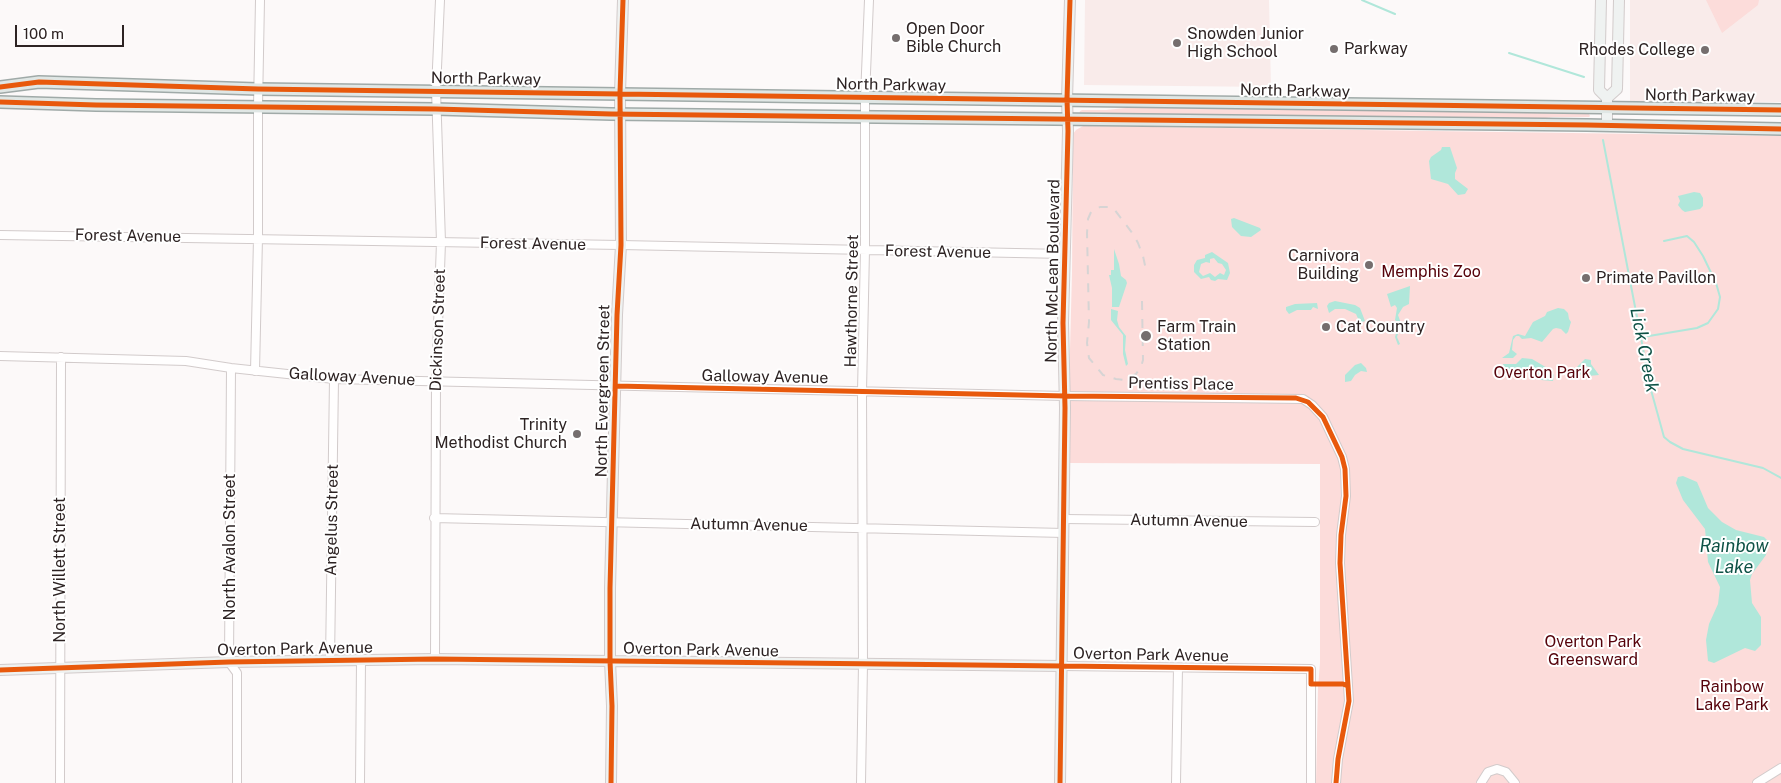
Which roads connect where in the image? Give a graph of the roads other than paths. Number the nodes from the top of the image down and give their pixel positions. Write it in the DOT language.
graph roads {
  1 [pos="260,0"];
  2 [pos="440,0"];
  3 [pos="623,0"];
  4 [pos="869,0"];
  5 [pos="1070,0"];
  6 [pos="1601,0"];
  7 [pos="1619,0"];
  8 [pos="0,87"];
  9 [pos="258,88"];
  10 [pos="436,90"];
  11 [pos="620,93"];
  12 [pos="865,97"];
  13 [pos="1067,99"];
  14 [pos="0,102"];
  15 [pos="1607,103"];
  16 [pos="258,106"];
  17 [pos="436,108"];
  18 [pos="1781,110"];
  19 [pos="620,114"];
  20 [pos="866,116"];
  21 [pos="1068,119"];
  22 [pos="1607,126"];
  23 [pos="1781,129"];
  24 [pos="0,234"];
  25 [pos="258,238"];
  26 [pos="441,242"];
  27 [pos="621,245"];
  28 [pos="865,250"];
  29 [pos="1065,254"];
  30 [pos="0,356"];
  31 [pos="61,357"];
  32 [pos="231,368"];
  33 [pos="255,371"];
  34 [pos="334,379"];
  35 [pos="436,382"];
  36 [pos="616,386"];
  37 [pos="862,391"];
  38 [pos="1065,396"];
  39 [pos="434,518"];
  40 [pos="1064,519"];
  41 [pos="612,522"];
  42 [pos="1315,522"];
  43 [pos="864,527"];
  44 [pos="1064,533"];
  45 [pos="434,659"];
  46 [pos="330,661"];
  47 [pos="361,661"];
  48 [pos="610,661"];
  49 [pos="230,662"];
  50 [pos="863,664"];
  51 [pos="1062,666"];
  52 [pos="60,668"];
  53 [pos="1178,668"];
  54 [pos="0,670"];
  55 [pos="1781,768"];
  56 [pos="60,783"];
  57 [pos="237,783"];
  58 [pos="360,783"];
  59 [pos="611,783"];
  60 [pos="861,783"];
  61 [pos="1060,783"];
  62 [pos="1176,783"];
  63 [pos="1311,783"];
  64 [pos="1336,783"];
  65 [pos="1481,783"];
  66 [pos="1515,783"];
  67 [pos="1757,783"];
  1 -- 9 [label="street"];
  2 -- 10 [label="street, Dickinson Street"];
  3 -- 11 [label="street, North Evergreen Street"];
  4 -- 12 [label="street, Hawthorne Street"];
  5 -- 13 [label="street, North McLean Boulevard"];
  6 -- 15 [label="street"];
  7 -- 15 [label="street"];
  8 -- 9 [label="main road, North Parkway"];
  9 -- 10 [label="main road, North Parkway"];
  9 -- 16 [label="street"];
  10 -- 11 [label="main road, North Parkway"];
  10 -- 17 [label="street, Dickinson Street"];
  11 -- 12 [label="main road, North Parkway"];
  11 -- 19 [label="street, North Evergreen Street"];
  12 -- 13 [label="main road, North Parkway"];
  12 -- 20 [label="street, Hawthorne Street"];
  13 -- 15 [label="main road, North Parkway"];
  13 -- 21 [label="street, North McLean Boulevard"];
  14 -- 16 [label="main road, North Parkway"];
  15 -- 18 [label="main road, North Parkway"];
  15 -- 22 [label="street"];
  16 -- 17 [label="main road, North Parkway"];
  16 -- 25 [label="street"];
  17 -- 19 [label="main road, North Parkway"];
  17 -- 26 [label="street, Dickinson Street"];
  19 -- 20 [label="main road, North Parkway"];
  19 -- 27 [label="street, North Evergreen Street"];
  20 -- 21 [label="main road, North Parkway"];
  20 -- 28 [label="street, Hawthorne Street"];
  21 -- 22 [label="main road, North Parkway"];
  21 -- 29 [label="street, North McLean Boulevard"];
  22 -- 23 [label="main road, North Parkway"];
  24 -- 25 [label="street, Forest Avenue"];
  25 -- 26 [label="street, Forest Avenue"];
  25 -- 33 [label="street"];
  26 -- 27 [label="street, Forest Avenue"];
  26 -- 35 [label="street, Dickinson Street"];
  27 -- 28 [label="street, Forest Avenue"];
  27 -- 36 [label="street, North Evergreen Street"];
  28 -- 29 [label="street, Forest Avenue"];
  28 -- 37 [label="street, Hawthorne Street"];
  29 -- 38 [label="street, North McLean Boulevard"];
  30 -- 31 [label="street, Galloway Avenue"];
  31 -- 32 [label="street, Galloway Avenue"];
  31 -- 52 [label="street, North Willett Street"];
  32 -- 33 [label="street, Galloway Avenue"];
  32 -- 49 [label="street, North Avalon Street"];
  33 -- 34 [label="street, Galloway Avenue"];
  34 -- 35 [label="street, Galloway Avenue"];
  34 -- 46 [label="street, Angelus Street"];
  35 -- 36 [label="street, Galloway Avenue"];
  35 -- 39 [label="street, Dickinson Street"];
  36 -- 37 [label="street, Galloway Avenue"];
  36 -- 41 [label="street, North Evergreen Street"];
  37 -- 38 [label="street, Galloway Avenue"];
  37 -- 43 [label="street, Hawthorne Street"];
  38 -- 40 [label="street, North McLean Boulevard"];
  38 -- 64 [label="street, Prentiss Place"];
  39 -- 41 [label="street, Autumn Avenue"];
  39 -- 45 [label="street, Dickinson Street"];
  40 -- 42 [label="street, Autumn Avenue"];
  40 -- 44 [label="street, North McLean Boulevard"];
  41 -- 43 [label="street, Autumn Avenue"];
  41 -- 48 [label="street, North Evergreen Street"];
  43 -- 44 [label="street, Autumn Avenue"];
  43 -- 50 [label="street, Hawthorne Street"];
  44 -- 51 [label="street, North McLean Boulevard"];
  45 -- 47 [label="street, Overton Park Avenue"];
  45 -- 48 [label="street, Overton Park Avenue"];
  46 -- 47 [label="street, Overton Park Avenue"];
  46 -- 49 [label="street, Overton Park Avenue"];
  47 -- 58 [label="street"];
  48 -- 50 [label="street, Overton Park Avenue"];
  48 -- 59 [label="street, North Evergreen Street"];
  49 -- 52 [label="street, Overton Park Avenue"];
  49 -- 57 [label="street, North Avalon Street"];
  50 -- 51 [label="street, Overton Park Avenue"];
  50 -- 60 [label="street, Hawthorne Street"];
  51 -- 53 [label="street, Overton Park Avenue"];
  51 -- 61 [label="street, North McLean Boulevard"];
  52 -- 54 [label="street, Overton Park Avenue"];
  52 -- 56 [label="street, North Willett Street"];
  53 -- 62 [label="street"];
  53 -- 63 [label="street, Overton Park Avenue"];
  55 -- 67 [label="street"];
  65 -- 66 [label="street"];
}
